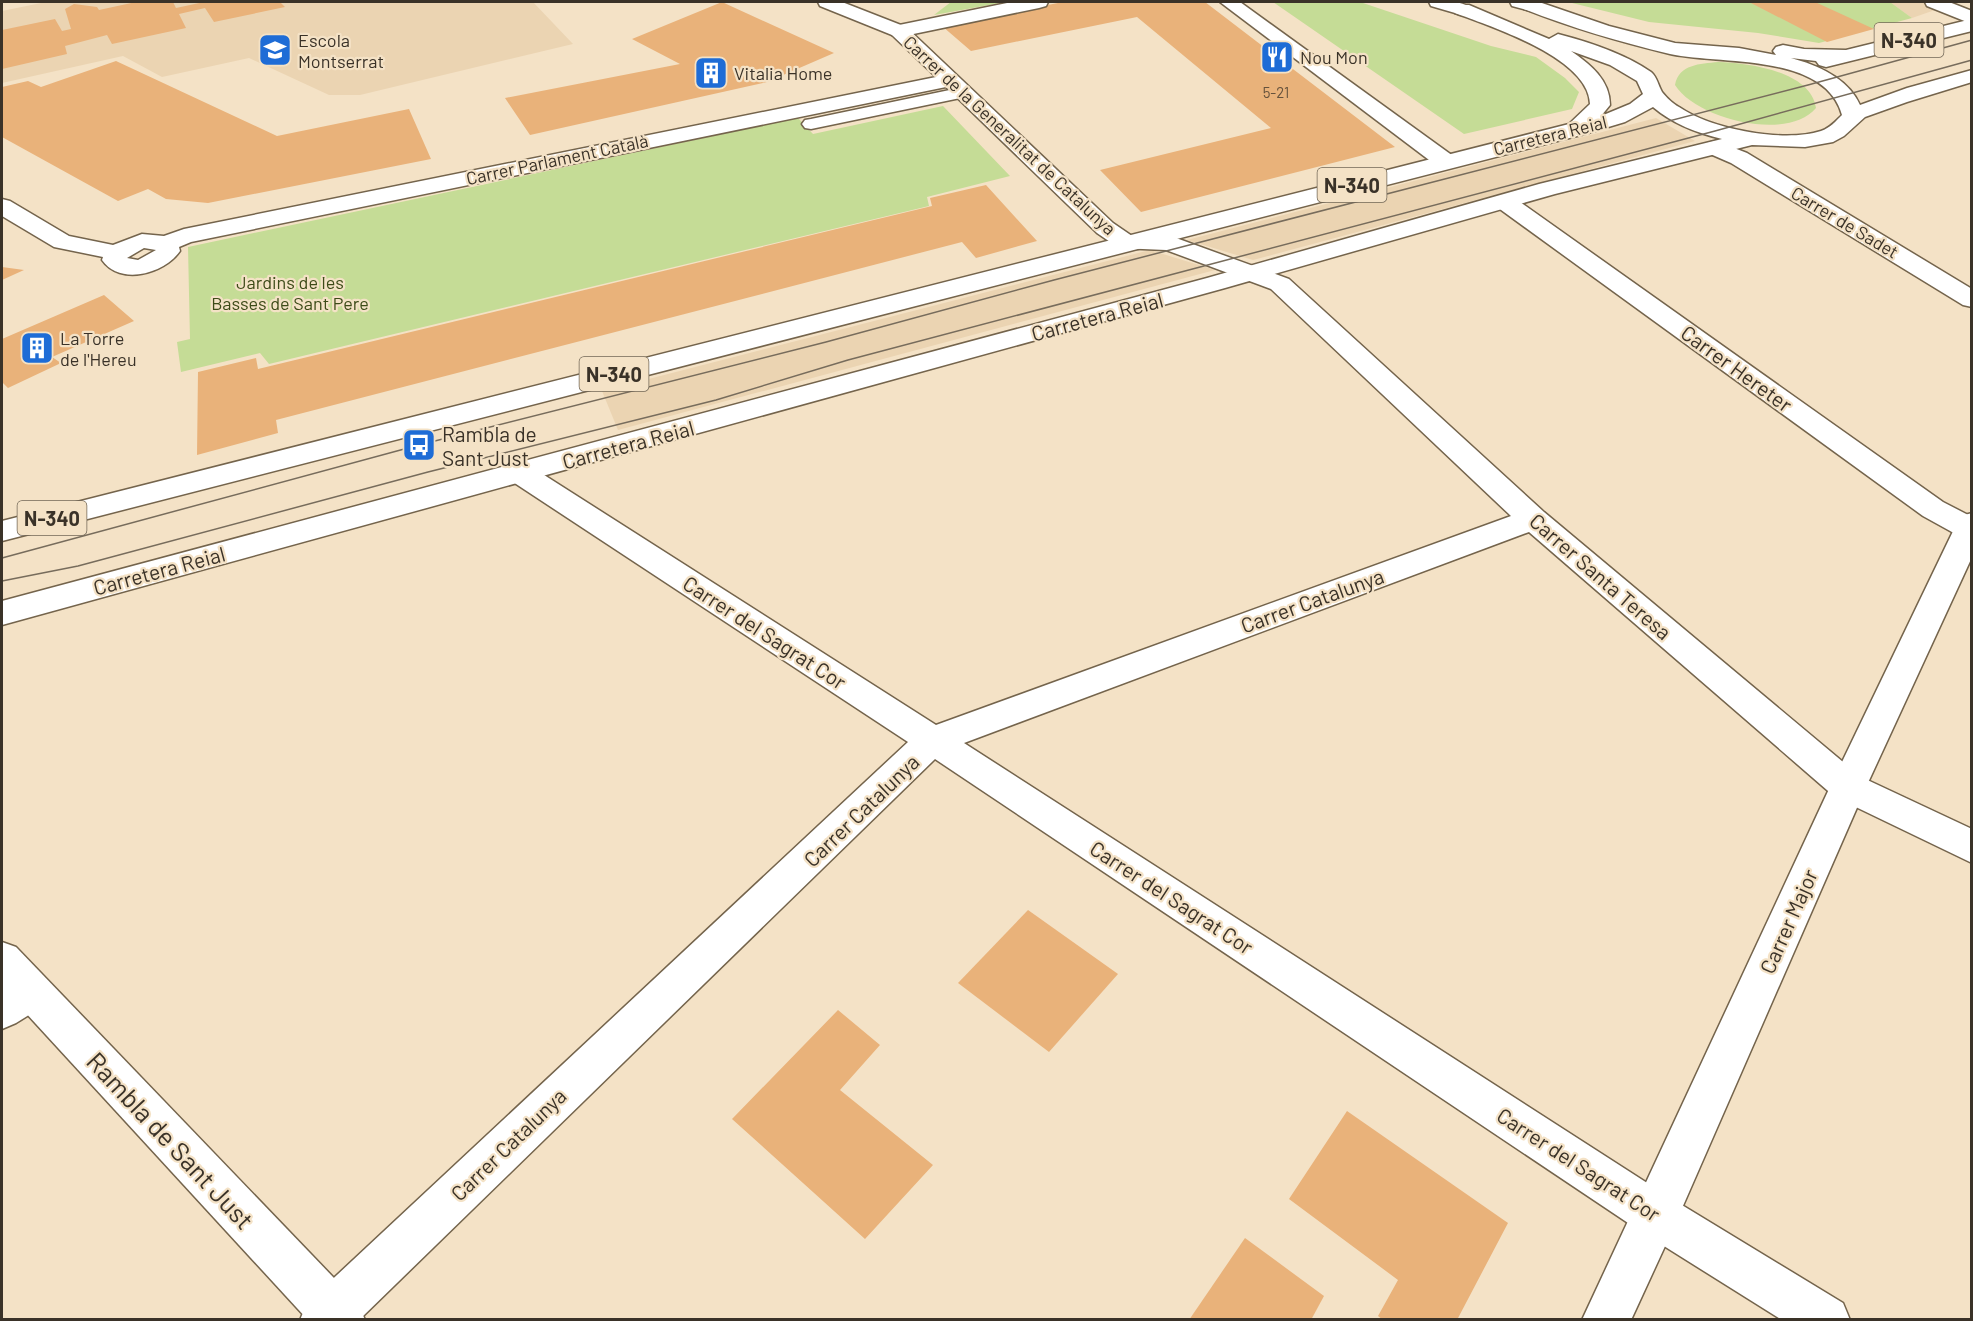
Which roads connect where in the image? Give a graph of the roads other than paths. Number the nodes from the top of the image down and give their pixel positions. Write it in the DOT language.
graph roads {
  1 [pos="827,2"];
  2 [pos="1039,2"];
  3 [pos="1228,2"];
  4 [pos="1438,2"];
  5 [pos="1934,2"];
  6 [pos="1525,3"];
  7 [pos="1462,9"];
  8 [pos="1971,18"];
  9 [pos="1971,25"];
  10 [pos="899,31"];
  11 [pos="1692,53"];
  12 [pos="1846,56"];
  13 [pos="1801,68"];
  14 [pos="1971,76"];
  15 [pos="957,86"];
  16 [pos="1649,87"];
  17 [pos="1853,115"];
  18 [pos="811,124"];
  19 [pos="1577,129"];
  20 [pos="1749,139"];
  21 [pos="1716,148"];
  22 [pos="1445,161"];
  23 [pos="1505,202"];
  24 [pos="2,206"];
  25 [pos="1127,243"];
  26 [pos="1254,273"];
  27 [pos="1971,300"];
  28 [pos="520,473"];
  29 [pos="1533,519"];
  30 [pos="1971,528"];
  31 [pos="2,531"];
  32 [pos="2,613"];
  33 [pos="933,740"];
  34 [pos="1848,787"];
  35 [pos="1971,848"];
  36 [pos="2,960"];
  37 [pos="16,1001"];
  38 [pos="1656,1215"];
  39 [pos="333,1317"];
  40 [pos="1606,1320"];
  41 [pos="1826,1320"];
  1 -- 10 [label="street, Carrer de la Generalitat de Catalunya"];
  2 -- 10 [label="street"];
  3 -- 22 [label="street"];
  4 -- 7 [label="street"];
  5 -- 8 [label="street"];
  6 -- 11 [label="street"];
  6 -- 12 [label="street"];
  7 -- 16 [label="street"];
  7 -- 19 [label="street"];
  9 -- 12 [label="street, N-340"];
  10 -- 15 [label="street, Carrer de la Generalitat de Catalunya"];
  11 -- 13 [label="street, N-340"];
  11 -- 16 [label="street, N-340"];
  12 -- 13 [label="street, N-340"];
  13 -- 17 [label="street, N-340"];
  14 -- 17 [label="street, N-340"];
  15 -- 18 [label="lane"];
  15 -- 24 [label="street, Carrer Parlament Català"];
  15 -- 25 [label="street, Carrer de la Generalitat de Catalunya"];
  16 -- 19 [label="street, Carretera Reial / N-340"];
  16 -- 20 [label="street, N-340"];
  17 -- 20 [label="street, N-340"];
  19 -- 22 [label="street, Carretera Reial / N-340"];
  20 -- 21 [label="street, Carretera Reial / N-340"];
  21 -- 23 [label="street, Carretera Reial / N-340"];
  21 -- 27 [label="street, Carrer de Sadet"];
  22 -- 25 [label="street, Carretera Reial / N-340"];
  23 -- 26 [label="street, Carretera Reial / N-340"];
  23 -- 30 [label="street, Carrer Hereter"];
  25 -- 26 [label="street, Carretera Reial"];
  25 -- 31 [label="street, Carretera Reial / N-340"];
  26 -- 28 [label="street, Carretera Reial / N-340"];
  26 -- 29 [label="street, Carrer Santa Teresa"];
  28 -- 32 [label="street, Carretera Reial / N-340"];
  28 -- 33 [label="street, Carrer del Sagrat Cor"];
  29 -- 33 [label="street, Carrer Catalunya"];
  29 -- 34 [label="street, Carrer Santa Teresa"];
  30 -- 34 [label="street, Carrer Major"];
  33 -- 38 [label="street, Carrer del Sagrat Cor"];
  33 -- 39 [label="street, Carrer Catalunya"];
  34 -- 35 [label="street, Carrer Santa Teresa"];
  34 -- 38 [label="street, Carrer Major"];
  36 -- 37 [label="street, Rambla de Sant Just"];
  37 -- 39 [label="street, Rambla de Sant Just"];
  38 -- 40 [label="street, Carrer Major"];
  38 -- 41 [label="street, Carrer del Sagrat Cor"];
}
